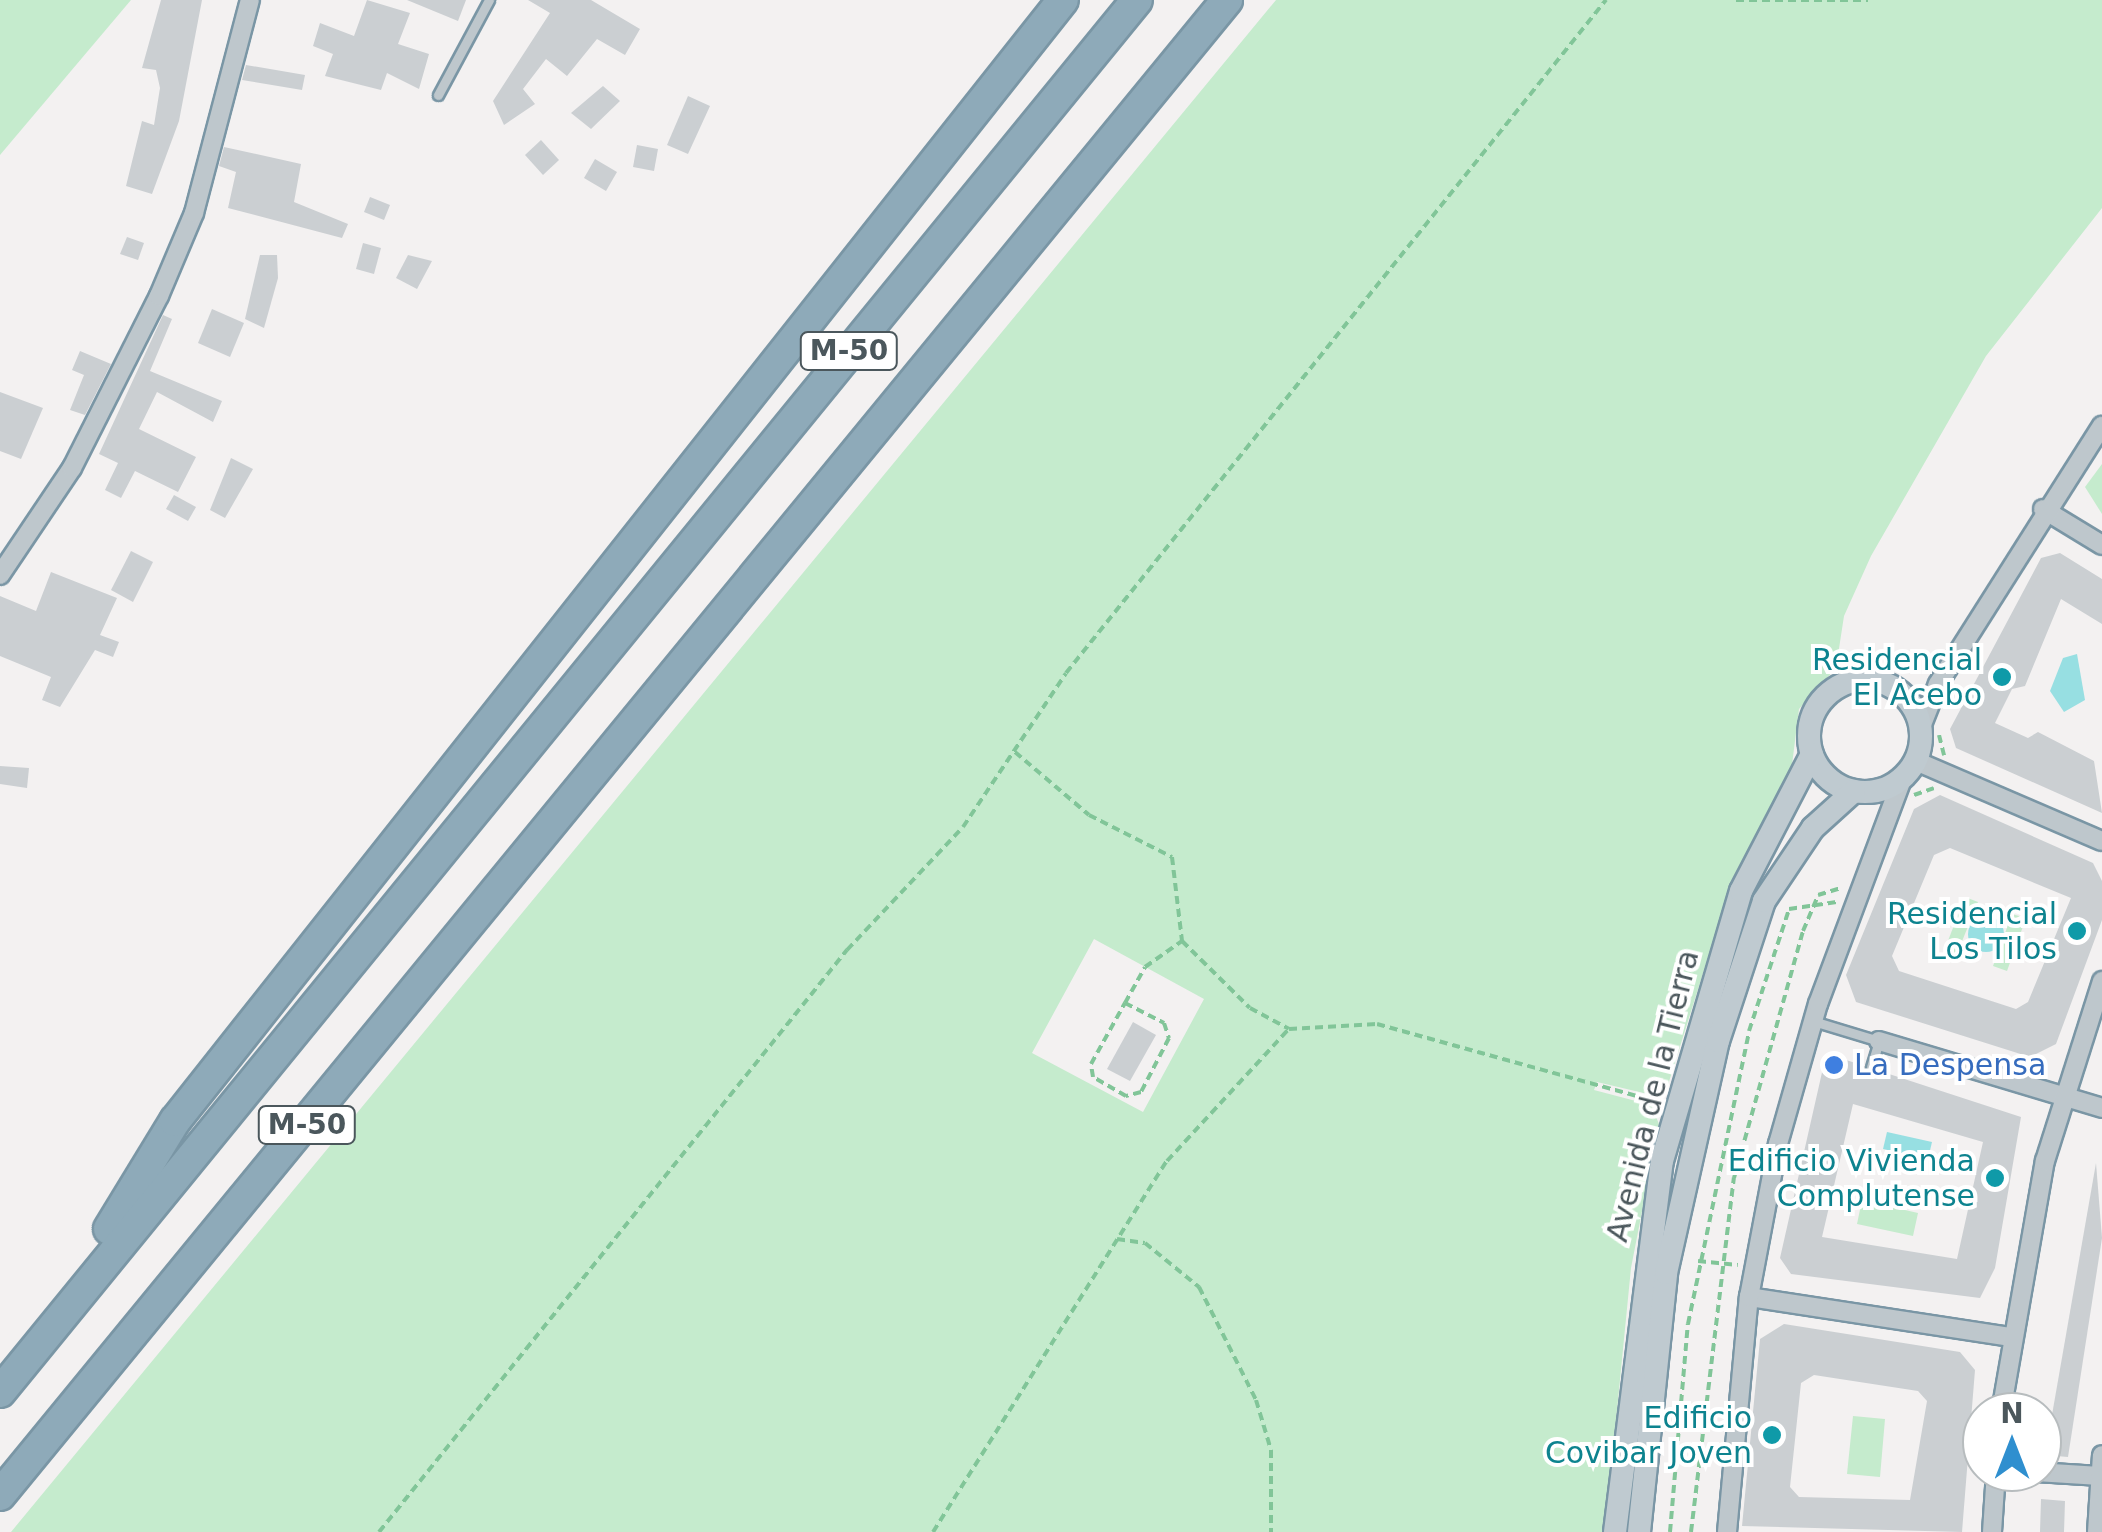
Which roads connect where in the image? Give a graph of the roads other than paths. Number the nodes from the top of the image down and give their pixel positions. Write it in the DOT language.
graph roads {
  1 [pos="250,0"];
  2 [pos="489,0"];
  3 [pos="1063,0"];
  4 [pos="1136,0"];
  5 [pos="1227,0"];
  6 [pos="438,96"];
  7 [pos="2102,426"];
  8 [pos="2044,509"];
  9 [pos="2102,546"];
  10 [pos="0,574"];
  11 [pos="1921,727"];
  12 [pos="1812,754"];
  13 [pos="1909,769"];
  14 [pos="1854,791"];
  15 [pos="2102,841"];
  16 [pos="2102,982"];
  17 [pos="1813,1021"];
  18 [pos="1879,1041"];
  19 [pos="1871,1067"];
  20 [pos="2064,1097"];
  21 [pos="2102,1108"];
  22 [pos="1749,1297"];
  23 [pos="2009,1337"];
  24 [pos="36,1347"];
  25 [pos="0,1392"];
  26 [pos="2004,1392"];
  27 [pos="2102,1454"];
  28 [pos="2062,1474"];
  29 [pos="2100,1476"];
  30 [pos="1995,1492"];
  31 [pos="0,1495"];
  32 [pos="1615,1532"];
  33 [pos="1640,1532"];
  34 [pos="1727,1532"];
  35 [pos="1992,1532"];
  36 [pos="2097,1532"];
  1 -- 10 [label="street"];
  2 -- 6 [label="lane"];
  3 -- 24 [label="highway"];
  4 -- 24 [label="highway, M-50"];
  5 -- 31 [label="highway, M-50"];
  7 -- 8 [label="street"];
  8 -- 9 [label="street"];
  8 -- 11 [label="street"];
  11 -- 12 [label="street"];
  11 -- 13 [label="street"];
  12 -- 14 [label="street"];
  12 -- 32 [label="street, Avenida de la Tierra"];
  13 -- 14 [label="street"];
  13 -- 15 [label="street"];
  13 -- 17 [label="street"];
  14 -- 33 [label="street, Avenida de la Tierra"];
  16 -- 20 [label="street"];
  17 -- 18 [label="lane"];
  17 -- 22 [label="street"];
  18 -- 19 [label="lane"];
  18 -- 20 [label="street"];
  20 -- 21 [label="street"];
  20 -- 23 [label="street"];
  22 -- 23 [label="street"];
  22 -- 34 [label="street"];
  23 -- 26 [label="street"];
  24 -- 25 [label="highway, M-50"];
  27 -- 29 [label="street"];
  28 -- 29 [label="street"];
  29 -- 36 [label="street"];
  30 -- 35 [label="street"];
}
